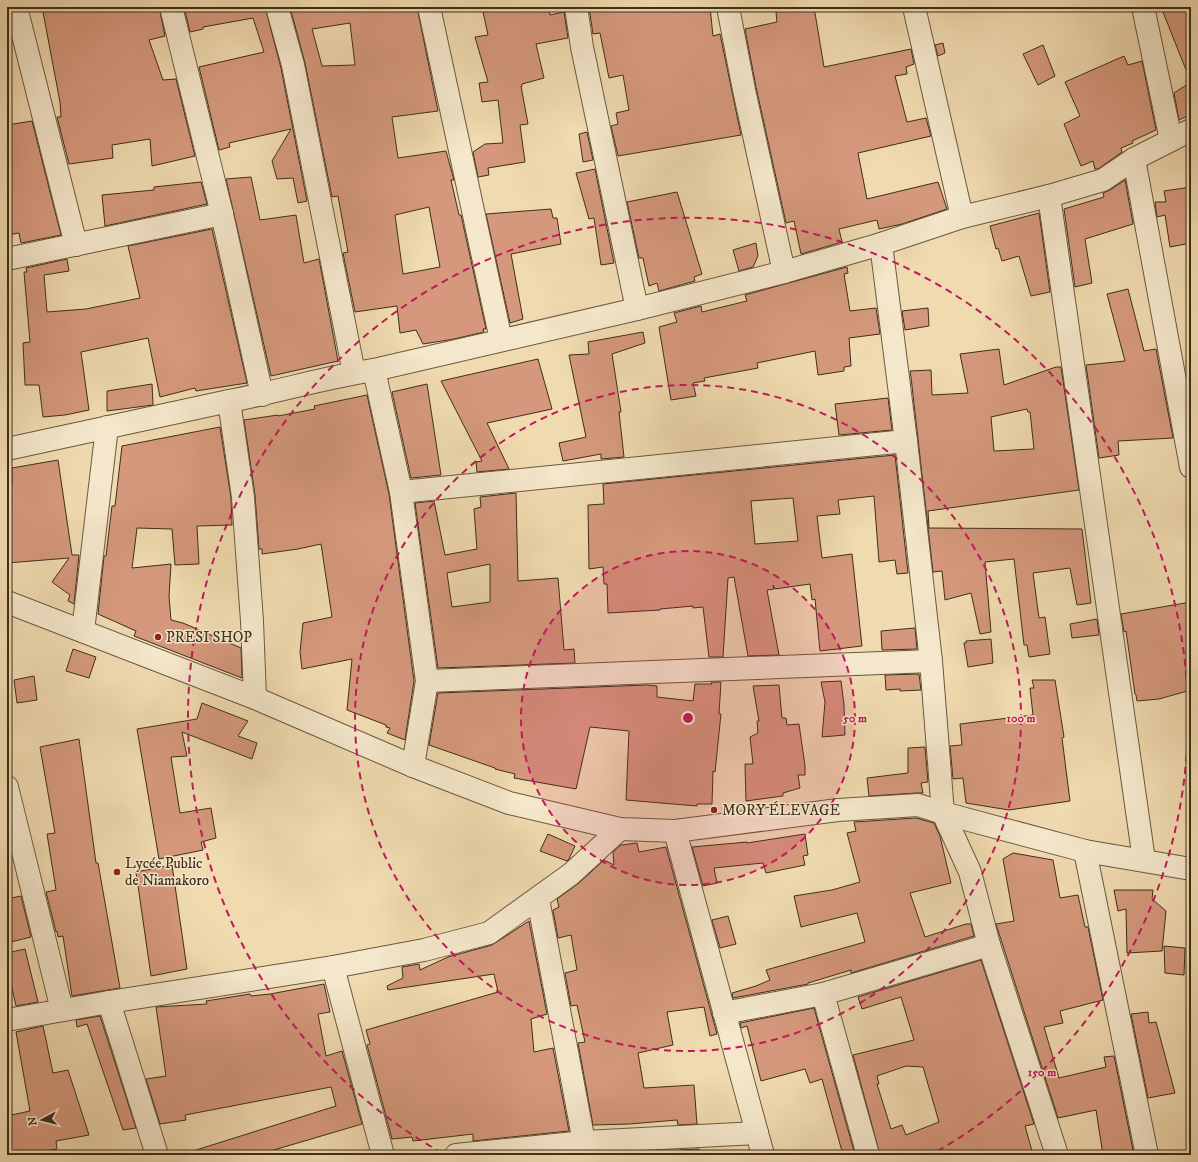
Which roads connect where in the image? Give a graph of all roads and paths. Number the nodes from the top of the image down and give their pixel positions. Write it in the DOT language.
graph roads {
  1 [pos="16,7"];
  2 [pos="171,7"];
  3 [pos="277,7"];
  4 [pos="429,7"];
  5 [pos="576,7"];
  6 [pos="728,7"];
  7 [pos="914,7"];
  8 [pos="1143,7"];
  9 [pos="1191,130"];
  10 [pos="1171,140"];
  11 [pos="1134,159"];
  12 [pos="1049,196"];
  13 [pos="222,214"];
  14 [pos="962,217"];
  15 [pos="881,244"];
  16 [pos="76,245"];
  17 [pos="7,259"];
  18 [pos="784,272"];
  19 [pos="637,309"];
  20 [pos="501,340"];
  21 [pos="364,371"];
  22 [pos="262,395"];
  23 [pos="229,401"];
  24 [pos="107,427"];
  25 [pos="906,441"];
  26 [pos="7,449"];
  27 [pos="1191,467"];
  28 [pos="400,492"];
  29 [pos="7,602"];
  30 [pos="83,631"];
  31 [pos="931,661"];
  32 [pos="427,681"];
  33 [pos="255,698"];
  34 [pos="413,766"];
  35 [pos="7,787"];
  36 [pos="943,814"];
  37 [pos="620,829"];
  38 [pos="675,831"];
  39 [pos="1085,851"];
  40 [pos="1144,860"];
  41 [pos="1191,869"];
  42 [pos="538,899"];
  43 [pos="989,945"];
  44 [pos="333,966"];
  45 [pos="823,994"];
  46 [pos="109,1002"];
  47 [pos="62,1010"];
  48 [pos="724,1013"];
  49 [pos="7,1020"];
  50 [pos="757,1133"];
  51 [pos="584,1142"];
  52 [pos="157,1155"];
  53 [pos="383,1155"];
  54 [pos="456,1155"];
  55 [pos="763,1155"];
  56 [pos="868,1155"];
  57 [pos="1057,1155"];
  58 [pos="1147,1155"];
  1 -- 16 [label="street"];
  2 -- 13 [label="street"];
  3 -- 21 [label="street"];
  4 -- 20 [label="street"];
  5 -- 19 [label="street"];
  6 -- 18 [label="street"];
  7 -- 14 [label="street"];
  8 -- 10 [label="street"];
  9 -- 10 [label="street"];
  10 -- 11 [label="street"];
  11 -- 12 [label="street"];
  11 -- 27 [label="street"];
  12 -- 14 [label="street"];
  12 -- 40 [label="street"];
  13 -- 16 [label="street"];
  13 -- 22 [label="street"];
  14 -- 15 [label="street"];
  15 -- 18 [label="street"];
  15 -- 25 [label="street"];
  16 -- 17 [label="street"];
  18 -- 19 [label="street"];
  19 -- 20 [label="street"];
  20 -- 21 [label="street"];
  21 -- 22 [label="street"];
  21 -- 28 [label="street"];
  22 -- 23 [label="street"];
  23 -- 24 [label="street"];
  23 -- 33 [label="street"];
  24 -- 26 [label="street"];
  24 -- 30 [label="street"];
  25 -- 28 [label="street"];
  25 -- 31 [label="street"];
  28 -- 32 [label="street"];
  29 -- 30 [label="street"];
  30 -- 33 [label="street"];
  31 -- 32 [label="street"];
  31 -- 36 [label="street"];
  32 -- 34 [label="street"];
  33 -- 34 [label="street"];
  34 -- 37 [label="street"];
  35 -- 47 [label="street"];
  36 -- 38 [label="street"];
  36 -- 39 [label="street"];
  36 -- 43 [label="street"];
  37 -- 38 [label="street"];
  37 -- 42 [label="street"];
  38 -- 48 [label="street"];
  39 -- 40 [label="street"];
  39 -- 58 [label="street"];
  40 -- 41 [label="street"];
  42 -- 44 [label="street"];
  42 -- 51 [label="street"];
  43 -- 45 [label="street"];
  43 -- 57 [label="street"];
  44 -- 46 [label="street"];
  44 -- 53 [label="street"];
  45 -- 48 [label="street"];
  45 -- 56 [label="street"];
  46 -- 47 [label="street"];
  46 -- 52 [label="street"];
  47 -- 49 [label="street"];
  48 -- 50 [label="street"];
  50 -- 51 [label="street"];
  50 -- 55 [label="street"];
  51 -- 54 [label="street"];
}
